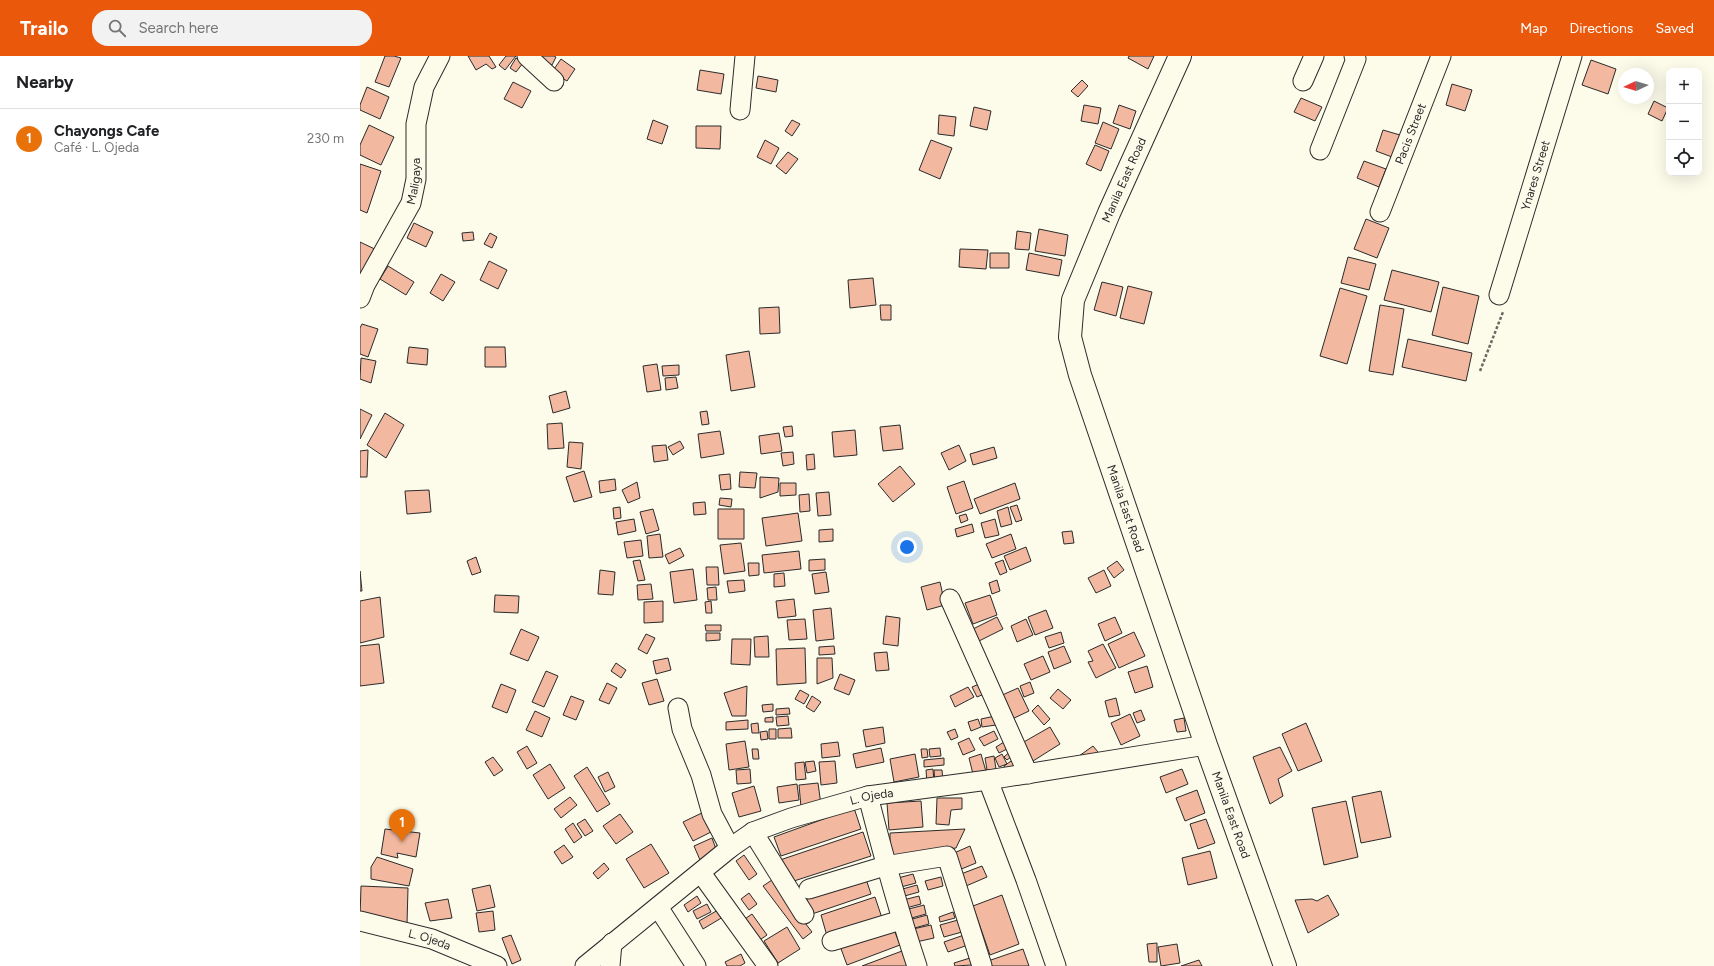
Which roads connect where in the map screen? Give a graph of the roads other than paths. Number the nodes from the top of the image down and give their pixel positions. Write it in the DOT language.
graph roads {
  1 [pos="440,56"];
  2 [pos="527,56"];
  3 [pos="745,56"];
  4 [pos="1180,56"];
  5 [pos="1314,56"];
  6 [pos="1354,56"];
  7 [pos="1441,56"];
  8 [pos="1572,56"];
  9 [pos="1303,81"];
  10 [pos="554,82"];
  11 [pos="740,110"];
  12 [pos="1320,150"];
  13 [pos="1380,212"];
  14 [pos="1499,295"];
  15 [pos="360,298"];
  16 [pos="950,599"];
  17 [pos="678,708"];
  18 [pos="1206,745"];
  19 [pos="1028,774"];
  20 [pos="988,780"];
  21 [pos="868,796"];
  22 [pos="753,832"];
  23 [pos="730,848"];
  24 [pos="885,866"];
  25 [pos="700,873"];
  26 [pos="809,889"];
  27 [pos="658,907"];
  28 [pos="804,914"];
  29 [pos="901,920"];
  30 [pos="360,921"];
  31 [pos="832,941"];
  32 [pos="612,943"];
  33 [pos="497,966"];
  34 [pos="585,966"];
  35 [pos="610,966"];
  36 [pos="696,966"];
  37 [pos="768,966"];
  38 [pos="917,966"];
  39 [pos="982,966"];
  40 [pos="1056,966"];
  41 [pos="1285,966"];
  1 -- 15 [label="street, Maligaya"];
  2 -- 10 [label="street"];
  3 -- 11 [label="street"];
  4 -- 18 [label="main road, Manila East Road"];
  5 -- 9 [label="street"];
  6 -- 12 [label="street"];
  7 -- 13 [label="street, Pacis Street"];
  8 -- 14 [label="street, Ynares Street"];
  16 -- 19 [label="street"];
  17 -- 23 [label="street"];
  18 -- 19 [label="street, L. Ojeda"];
  18 -- 41 [label="main road, Manila East Road"];
  19 -- 20 [label="street, L. Ojeda"];
  20 -- 21 [label="street, L. Ojeda"];
  20 -- 40 [label="street"];
  21 -- 22 [label="street, L. Ojeda"];
  21 -- 24 [label="street"];
  22 -- 23 [label="street, L. Ojeda"];
  22 -- 28 [label="street"];
  23 -- 25 [label="street, L. Ojeda"];
  24 -- 26 [label="street"];
  24 -- 29 [label="street"];
  24 -- 39 [label="street"];
  25 -- 27 [label="street, L. Ojeda"];
  25 -- 37 [label="street"];
  27 -- 32 [label="street, L. Ojeda"];
  27 -- 36 [label="street"];
  29 -- 31 [label="street"];
  29 -- 38 [label="street"];
  30 -- 33 [label="street, L. Ojeda"];
  32 -- 34 [label="street, L. Ojeda"];
  32 -- 35 [label="street"];
}
